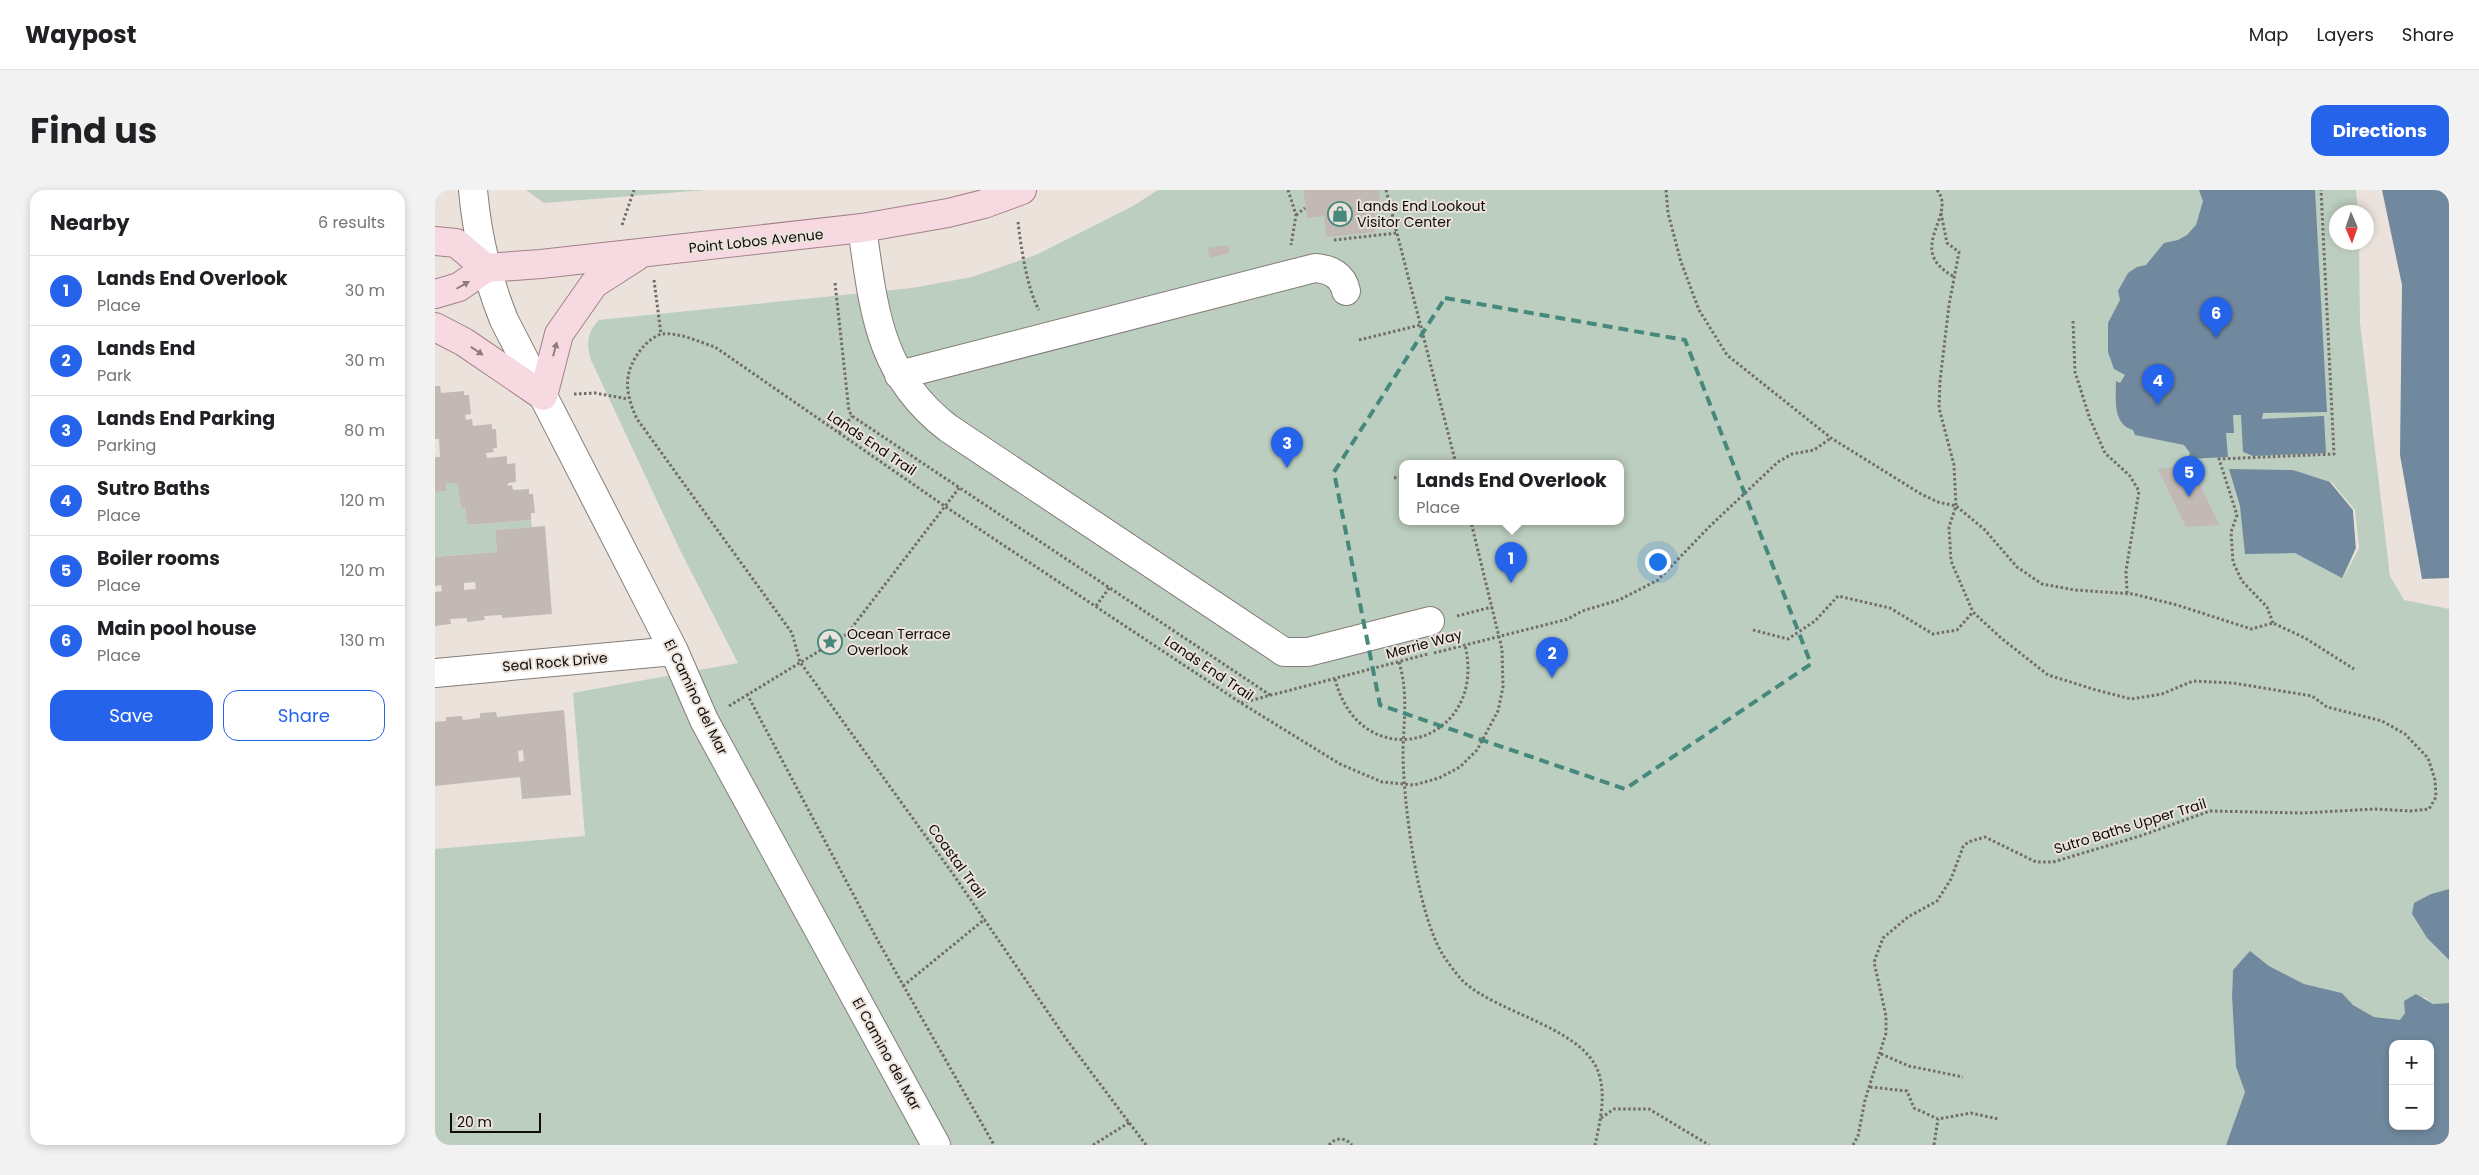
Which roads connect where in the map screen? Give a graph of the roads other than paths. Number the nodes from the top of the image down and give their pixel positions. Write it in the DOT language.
graph roads {
  1 [pos="473,190"];
  2 [pos="1018,192"];
  3 [pos="862,228"];
  4 [pos="435,241"];
  5 [pos="646,253"];
  6 [pos="486,268"];
  7 [pos="1347,291"];
  8 [pos="435,294"];
  9 [pos="435,327"];
  10 [pos="899,375"];
  11 [pos="543,396"];
  12 [pos="1430,621"];
  13 [pos="674,651"];
  14 [pos="435,673"];
  15 [pos="936,1145"];
  1 -- 6 [label="street, El Camino del Mar"];
  2 -- 3 [label="main road, Point Lobos Avenue"];
  3 -- 5 [label="main road, Point Lobos Avenue"];
  3 -- 10 [label="street"];
  4 -- 6 [label="main road"];
  5 -- 6 [label="main road, Point Lobos Avenue"];
  11 -- 5 [label="main road, one-way"];
  8 -- 6 [label="main road, one-way"];
  6 -- 11 [label="street, El Camino del Mar"];
  7 -- 10 [label="street"];
  9 -- 11 [label="main road, one-way"];
  10 -- 12 [label="street"];
  11 -- 13 [label="street, El Camino del Mar"];
  13 -- 14 [label="street, Seal Rock Drive"];
  13 -- 15 [label="street, El Camino del Mar"];
}
